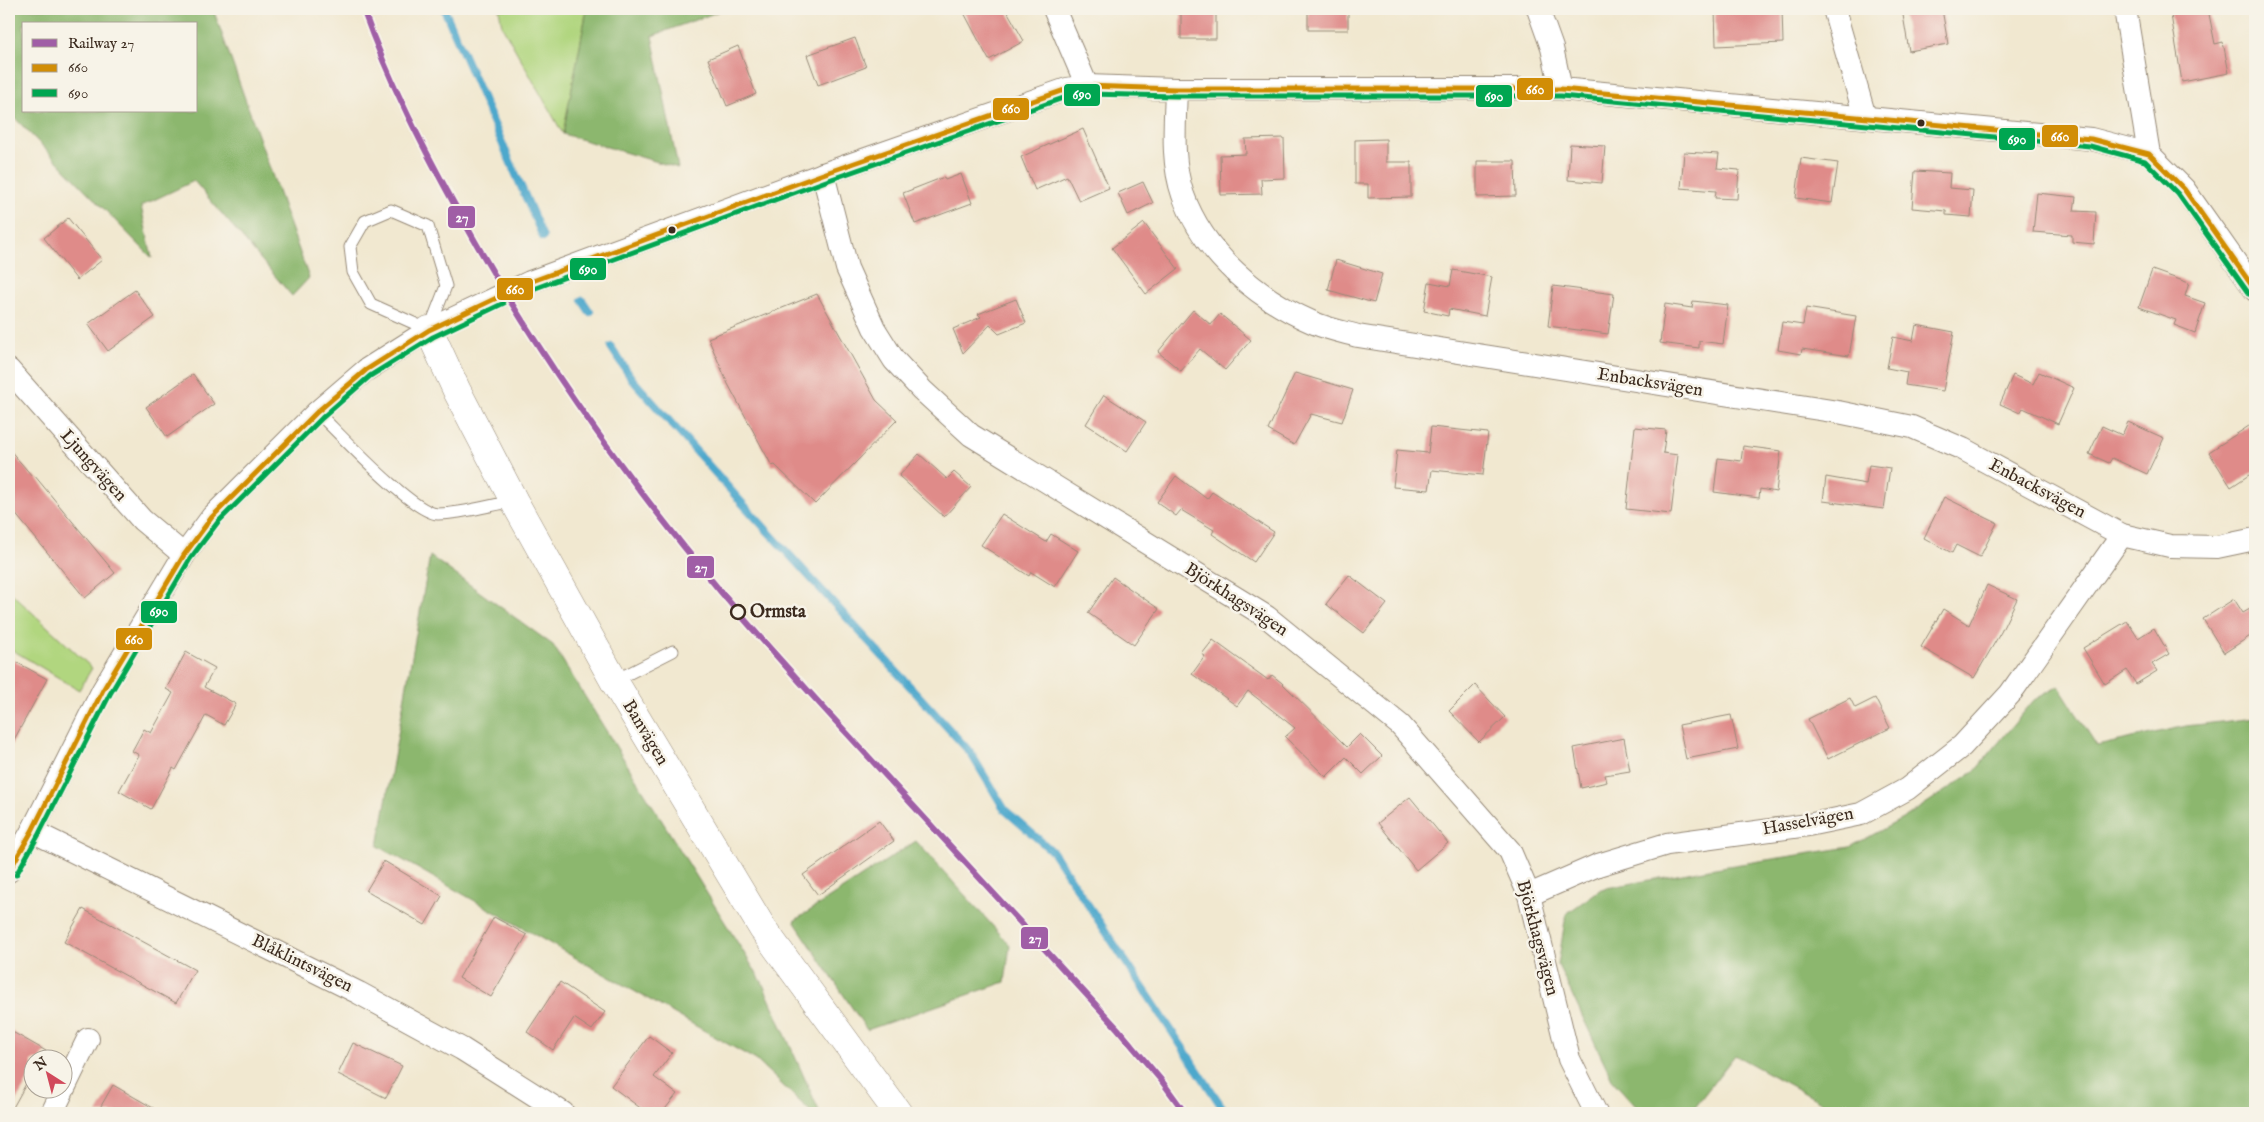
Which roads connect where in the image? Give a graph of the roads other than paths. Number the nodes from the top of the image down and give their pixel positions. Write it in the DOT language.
graph roads {
  1 [pos="1054,9"];
  2 [pos="1538,9"];
  3 [pos="1834,9"];
  4 [pos="2125,9"];
  5 [pos="1087,86"];
  6 [pos="1176,89"];
  7 [pos="1561,89"];
  8 [pos="1865,117"];
  9 [pos="2149,154"];
  10 [pos="823,174"];
  11 [pos="2253,281"];
  12 [pos="429,330"];
  13 [pos="9,370"];
  14 [pos="316,412"];
  15 [pos="514,501"];
  16 [pos="2122,535"];
  17 [pos="2255,540"];
  18 [pos="184,556"];
  19 [pos="673,651"];
  20 [pos="614,681"];
  21 [pos="32,831"];
  22 [pos="9,871"];
  23 [pos="1529,895"];
  24 [pos="88,1039"];
  25 [pos="52,1113"];
  26 [pos="563,1113"];
  27 [pos="898,1113"];
  28 [pos="1596,1113"];
  1 -- 5 [label="street"];
  2 -- 7 [label="street"];
  3 -- 8 [label="street"];
  4 -- 9 [label="street"];
  5 -- 6 [label="street"];
  5 -- 10 [label="street"];
  6 -- 7 [label="street"];
  6 -- 16 [label="street, Enbacksvägen"];
  7 -- 8 [label="street"];
  8 -- 9 [label="street"];
  9 -- 11 [label="street"];
  10 -- 12 [label="street"];
  10 -- 23 [label="street, Björkhagsvägen"];
  12 -- 12 [label="lane"];
  12 -- 14 [label="street"];
  12 -- 15 [label="street, Banvägen"];
  13 -- 18 [label="street, Ljungvägen"];
  14 -- 15 [label="lane"];
  14 -- 18 [label="street"];
  15 -- 20 [label="street, Banvägen"];
  16 -- 17 [label="street, Enbacksvägen"];
  16 -- 23 [label="street, Hasselvägen"];
  18 -- 21 [label="street"];
  19 -- 20 [label="lane"];
  20 -- 27 [label="street, Banvägen"];
  21 -- 22 [label="street"];
  21 -- 26 [label="street, Blåklintsvägen"];
  23 -- 28 [label="street, Björkhagsvägen"];
  24 -- 25 [label="street"];
}
